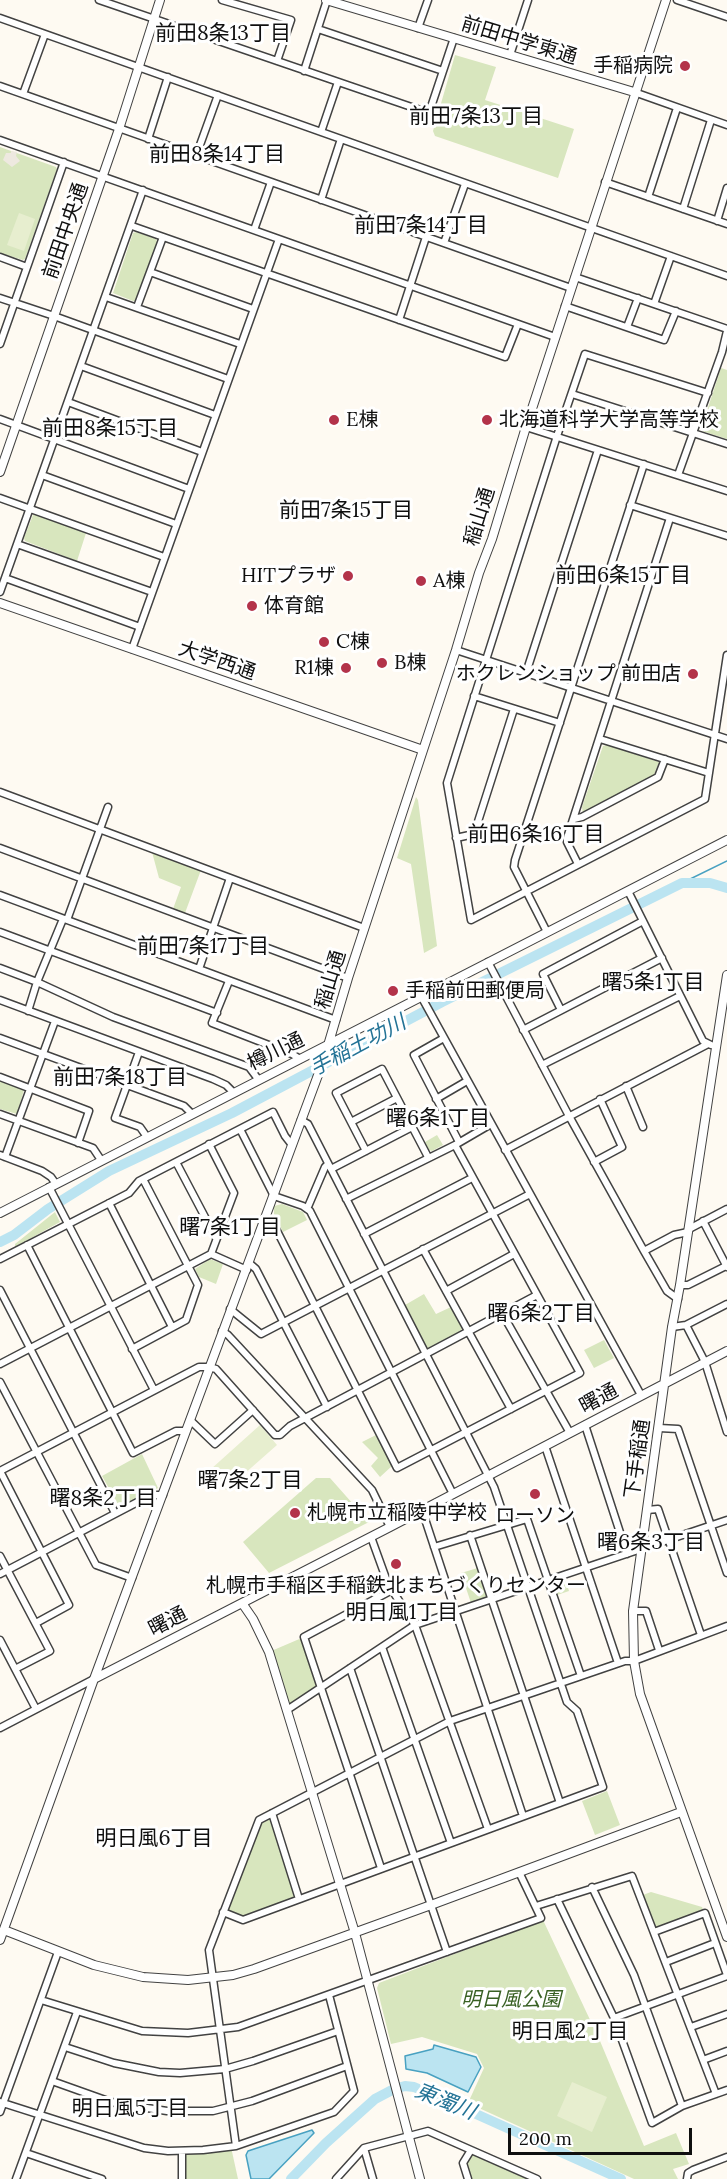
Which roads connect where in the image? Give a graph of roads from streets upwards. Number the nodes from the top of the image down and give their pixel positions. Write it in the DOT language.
graph roads {
  1 [pos="99,0"];
  2 [pos="160,0"];
  3 [pos="222,0"];
  4 [pos="327,0"];
  5 [pos="428,0"];
  6 [pos="528,0"];
  7 [pos="666,0"];
  8 [pos="677,0"];
  9 [pos="727,17"];
  10 [pos="0,18"];
  11 [pos="154,19"];
  12 [pos="418,28"];
  13 [pos="318,29"];
  14 [pos="45,34"];
  15 [pos="454,38"];
  16 [pos="510,55"];
  17 [pos="277,61"];
  18 [pos="138,66"];
  19 [pos="304,70"];
  20 [pos="443,71"];
  21 [pos="168,77"];
  22 [pos="338,82"];
  23 [pos="0,86"];
  24 [pos="634,92"];
  25 [pos="23,94"];
  26 [pos="218,95"];
  27 [pos="677,108"];
  28 [pos="711,120"];
  29 [pos="727,125"];
  30 [pos="119,129"];
  31 [pos="321,132"];
  32 [pos="148,139"];
  33 [pos="341,139"];
  34 [pos="0,140"];
  35 [pos="196,156"];
  36 [pos="64,162"];
  37 [pos="103,176"];
  38 [pos="271,182"];
  39 [pos="605,182"];
  40 [pos="465,184"];
  41 [pos="727,188"];
  42 [pos="144,190"];
  43 [pos="648,197"];
  44 [pos="321,200"];
  45 [pos="682,209"];
  46 [pos="717,221"];
  47 [pos="727,224"];
  48 [pos="132,226"];
  49 [pos="590,229"];
  50 [pos="254,230"];
  51 [pos="163,237"];
  52 [pos="426,237"];
  53 [pos="279,239"];
  54 [pos="444,243"];
  55 [pos="670,256"];
  56 [pos="0,257"];
  57 [pos="27,267"];
  58 [pos="150,272"];
  59 [pos="266,273"];
  60 [pos="727,276"];
  61 [pos="575,277"];
  62 [pos="411,286"];
  63 [pos="571,288"];
  64 [pos="106,297"];
  65 [pos="0,298"];
  66 [pos="638,298"];
  67 [pos="15,303"];
  68 [pos="654,304"];
  69 [pos="565,306"];
  70 [pos="137,307"];
  71 [pos="253,309"];
  72 [pos="676,311"];
  73 [pos="54,315"];
  74 [pos="399,320"];
  75 [pos="518,324"];
  76 [pos="627,327"];
  77 [pos="727,328"];
  78 [pos="94,331"];
  79 [pos="555,337"];
  80 [pos="0,341"];
  81 [pos="240,344"];
  82 [pos="725,352"];
  83 [pos="81,366"];
  84 [pos="228,379"];
  85 [pos="708,393"];
  86 [pos="572,394"];
  87 [pos="69,402"];
  88 [pos="215,415"];
  89 [pos="0,419"];
  90 [pos="16,425"];
  91 [pos="526,427"];
  92 [pos="693,433"];
  93 [pos="557,436"];
  94 [pos="55,440"];
  95 [pos="727,444"];
  96 [pos="598,450"];
  97 [pos="202,452"];
  98 [pos="644,464"];
  99 [pos="0,472"];
  100 [pos="42,475"];
  101 [pos="678,475"];
  102 [pos="189,489"];
  103 [pos="727,491"];
  104 [pos="0,498"];
  105 [pos="630,505"];
  106 [pos="30,509"];
  107 [pos="670,518"];
  108 [pos="176,524"];
  109 [pos="727,536"];
  110 [pos="17,544"];
  111 [pos="164,557"];
  112 [pos="5,578"];
  113 [pos="0,592"];
  114 [pos="152,592"];
  115 [pos="0,603"];
  116 [pos="140,627"];
  117 [pos="132,649"];
  118 [pos="456,650"];
  119 [pos="727,655"];
  120 [pos="486,660"];
  121 [pos="526,673"];
  122 [pos="571,689"];
  123 [pos="474,696"];
  124 [pos="612,701"];
  125 [pos="514,709"];
  126 [pos="560,723"];
  127 [pos="714,735"];
  128 [pos="600,739"];
  129 [pos="727,739"];
  130 [pos="423,750"];
  131 [pos="665,759"];
  132 [pos="709,773"];
  133 [pos="0,792"];
  134 [pos="108,807"];
  135 [pos="574,819"];
  136 [pos="100,829"];
  137 [pos="456,838"];
  138 [pos="727,840"];
  139 [pos="0,848"];
  140 [pos="578,864"];
  141 [pos="82,878"];
  142 [pos="230,878"];
  143 [pos="526,891"];
  144 [pos="628,891"];
  145 [pos="0,895"];
  146 [pos="65,920"];
  147 [pos="643,921"];
  148 [pos="212,927"];
  149 [pos="364,928"];
  150 [pos="0,932"];
  151 [pos="547,932"];
  152 [pos="50,950"];
  153 [pos="662,958"];
  154 [pos="488,962"];
  155 [pos="0,968"];
  156 [pos="199,969"];
  157 [pos="727,975"];
  158 [pos="348,978"];
  159 [pos="229,981"];
  160 [pos="37,982"];
  161 [pos="421,996"];
  162 [pos="680,996"];
  163 [pos="0,1000"];
  164 [pos="561,1010"];
  165 [pos="28,1011"];
  166 [pos="217,1012"];
  167 [pos="336,1020"];
  168 [pos="55,1021"];
  169 [pos="523,1030"];
  170 [pos="0,1038"];
  171 [pos="444,1038"];
  172 [pos="328,1045"];
  173 [pos="712,1045"];
  174 [pos="139,1052"];
  175 [pos="43,1054"];
  176 [pos="300,1059"];
  177 [pos="542,1065"];
  178 [pos="0,1077"];
  179 [pos="258,1079"];
  180 [pos="467,1081"];
  181 [pos="127,1085"];
  182 [pos="626,1086"];
  183 [pos="30,1089"];
  184 [pos="233,1092"];
  185 [pos="397,1098"];
  186 [pos="436,1099"];
  187 [pos="600,1100"];
  188 [pos="0,1114"];
  189 [pos="192,1114"];
  190 [pos="569,1116"];
  191 [pos="301,1120"];
  192 [pos="18,1121"];
  193 [pos="351,1122"];
  194 [pos="491,1124"];
  195 [pos="412,1126"];
  196 [pos="644,1127"];
  197 [pos="240,1129"];
  198 [pos="147,1137"];
  199 [pos="78,1143"];
  200 [pos="209,1144"];
  201 [pos="457,1144"];
  202 [pos="292,1145"];
  203 [pos="506,1150"];
  204 [pos="366,1151"];
  205 [pos="2,1156"];
  206 [pos="428,1157"];
  207 [pos="101,1160"];
  208 [pos="176,1162"];
  209 [pos="594,1162"];
  210 [pos="329,1166"];
  211 [pos="472,1178"];
  212 [pos="143,1179"];
  213 [pos="53,1189"];
  214 [pos="530,1194"];
  215 [pos="274,1196"];
  216 [pos="346,1199"];
  217 [pos="109,1203"];
  218 [pos="307,1209"];
  219 [pos="727,1209"];
  220 [pos="0,1213"];
  221 [pos="491,1214"];
  222 [pos="266,1217"];
  223 [pos="704,1221"];
  224 [pos="68,1224"];
  225 [pos="688,1231"];
  226 [pos="364,1234"];
  227 [pos="216,1238"];
  228 [pos="27,1245"];
  229 [pos="423,1249"];
  230 [pos="644,1251"];
  231 [pos="211,1254"];
  232 [pos="514,1254"];
  233 [pos="0,1260"];
  234 [pos="188,1266"];
  235 [pos="727,1266"];
  236 [pos="248,1267"];
  237 [pos="382,1270"];
  238 [pos="151,1285"];
  239 [pos="680,1286"];
  240 [pos="349,1288"];
  241 [pos="0,1290"];
  242 [pos="446,1291"];
  243 [pos="537,1295"];
  244 [pos="678,1299"];
  245 [pos="727,1304"];
  246 [pos="316,1305"];
  247 [pos="110,1306"];
  248 [pos="230,1309"];
  249 [pos="502,1313"];
  250 [pos="284,1322"];
  251 [pos="686,1325"];
  252 [pos="172,1327"];
  253 [pos="672,1327"];
  254 [pos="69,1328"];
  255 [pos="222,1331"];
  256 [pos="468,1331"];
  257 [pos="30,1348"];
  258 [pos="132,1349"];
  259 [pos="727,1351"];
  260 [pos="425,1354"];
  261 [pos="705,1362"];
  262 [pos="0,1364"];
  263 [pos="209,1367"];
  264 [pos="391,1372"];
  265 [pos="0,1382"];
  266 [pos="665,1383"];
  267 [pos="154,1390"];
  268 [pos="358,1390"];
  269 [pos="546,1391"];
  270 [pos="641,1395"];
  271 [pos="327,1407"];
  272 [pos="511,1409"];
  273 [pos="253,1410"];
  274 [pos="112,1412"];
  275 [pos="724,1414"];
  276 [pos="305,1418"];
  277 [pos="190,1420"];
  278 [pos="585,1425"];
  279 [pos="659,1428"];
  280 [pos="186,1431"];
  281 [pos="74,1432"];
  282 [pos="727,1432"];
  283 [pos="466,1433"];
  284 [pos="570,1433"];
  285 [pos="545,1446"];
  286 [pos="431,1451"];
  287 [pos="37,1452"];
  288 [pos="0,1471"];
  289 [pos="489,1476"];
  290 [pos="453,1494"];
  291 [pos="163,1495"];
  292 [pos="422,1510"];
  293 [pos="647,1510"];
  294 [pos="115,1513"];
  295 [pos="727,1520"];
  296 [pos="507,1525"];
  297 [pos="711,1525"];
  298 [pos="390,1527"];
  299 [pos="79,1533"];
  300 [pos="470,1536"];
  301 [pos="371,1537"];
  302 [pos="669,1539"];
  303 [pos="434,1547"];
  304 [pos="641,1550"];
  305 [pos="42,1552"];
  306 [pos="627,1554"];
  307 [pos="0,1556"];
  308 [pos="586,1568"];
  309 [pos="8,1570"];
  310 [pos="727,1573"];
  311 [pos="0,1574"];
  312 [pos="132,1578"];
  313 [pos="548,1581"];
  314 [pos="529,1587"];
  315 [pos="392,1590"];
  316 [pos="492,1599"];
  317 [pos="242,1603"];
  318 [pos="456,1611"];
  319 [pos="633,1611"];
  320 [pos="36,1623"];
  321 [pos="415,1625"];
  322 [pos="727,1626"];
  323 [pos="701,1635"];
  324 [pos="0,1640"];
  325 [pos="382,1647"];
  326 [pos="659,1650"];
  327 [pos="634,1661"];
  328 [pos="618,1663"];
  329 [pos="350,1668"];
  330 [pos="15,1669"];
  331 [pos="581,1676"];
  332 [pos="94,1679"];
  333 [pos="560,1682"];
  334 [pos="320,1688"];
  335 [pos="523,1695"];
  336 [pos="487,1708"];
  337 [pos="36,1709"];
  338 [pos="287,1710"];
  339 [pos="450,1720"];
  340 [pos="0,1728"];
  341 [pos="415,1739"];
  342 [pos="381,1757"];
  343 [pos="348,1773"];
  344 [pos="312,1792"];
  345 [pos="560,1803"];
  346 [pos="681,1812"];
  347 [pos="272,1813"];
  348 [pos="524,1816"];
  349 [pos="488,1829"];
  350 [pos="451,1842"];
  351 [pos="415,1856"];
  352 [pos="381,1868"];
  353 [pos="519,1872"];
  354 [pos="340,1884"];
  355 [pos="592,1887"];
  356 [pos="299,1899"];
  357 [pos="557,1899"];
  358 [pos="431,1905"];
  359 [pos="536,1906"];
  360 [pos="224,1912"];
  361 [pos="4,1930"];
  362 [pos="654,1932"];
  363 [pos="355,1933"];
  364 [pos="727,1936"];
  365 [pos="0,1940"];
  366 [pos="715,1943"];
  367 [pos="58,1952"];
  368 [pos="447,1952"];
  369 [pos="666,1962"];
  370 [pos="727,1976"];
  371 [pos="214,1978"];
  372 [pos="368,1981"];
  373 [pos="678,1994"];
  374 [pos="329,1995"];
  375 [pos="41,2000"];
  376 [pos="646,2006"];
  377 [pos="77,2012"];
  378 [pos="727,2014"];
  379 [pos="614,2019"];
  380 [pos="691,2027"];
  381 [pos="220,2030"];
  382 [pos="338,2031"];
  383 [pos="64,2047"];
  384 [pos="727,2051"];
  385 [pos="704,2060"];
  386 [pos="347,2066"];
  387 [pos="225,2069"];
  388 [pos="52,2080"];
  389 [pos="727,2090"];
  390 [pos="716,2094"];
  391 [pos="2,2102"];
  392 [pos="682,2106"];
  393 [pos="231,2108"];
  394 [pos="0,2112"];
  395 [pos="39,2115"];
  396 [pos="408,2136"];
  397 [pos="236,2146"];
  398 [pos="364,2148"];
  399 [pos="471,2150"];
  400 [pos="182,2151"];
  401 [pos="26,2153"];
  402 [pos="727,2157"];
  403 [pos="533,2178"];
  404 [pos="16,2179"];
  405 [pos="102,2179"];
  406 [pos="182,2179"];
  407 [pos="336,2179"];
  408 [pos="373,2179"];
  409 [pos="420,2179"];
  410 [pos="468,2179"];
  411 [pos="687,2179"];
  1 -- 11 [label="street"];
  2 -- 11 [label="street, 前田中央通"];
  3 -- 17 [label="street"];
  4 -- 12 [label="street, 前田中学東通"];
  4 -- 13 [label="street"];
  5 -- 12 [label="street"];
  6 -- 16 [label="street"];
  7 -- 24 [label="street, 稲山通"];
  8 -- 9 [label="street"];
  10 -- 14 [label="street"];
  11 -- 17 [label="street"];
  11 -- 18 [label="street, 前田中央通"];
  12 -- 15 [label="street, 前田中学東通"];
  13 -- 19 [label="street"];
  13 -- 20 [label="street"];
  14 -- 18 [label="street"];
  14 -- 25 [label="street"];
  15 -- 16 [label="street, 前田中学東通"];
  15 -- 20 [label="street"];
  16 -- 24 [label="street, 前田中学東通"];
  17 -- 19 [label="street"];
  18 -- 21 [label="street"];
  18 -- 30 [label="street, 前田中央通"];
  19 -- 22 [label="street"];
  20 -- 22 [label="street"];
  21 -- 26 [label="street"];
  21 -- 32 [label="street"];
  22 -- 31 [label="street"];
  23 -- 25 [label="street"];
  24 -- 27 [label="street"];
  24 -- 39 [label="street, 稲山通"];
  25 -- 30 [label="street"];
  26 -- 31 [label="street"];
  26 -- 35 [label="street"];
  27 -- 28 [label="street"];
  27 -- 43 [label="street"];
  28 -- 29 [label="street"];
  28 -- 45 [label="street"];
  30 -- 32 [label="street"];
  30 -- 37 [label="street, 前田中央通"];
  31 -- 33 [label="street"];
  32 -- 35 [label="street"];
  33 -- 40 [label="street"];
  33 -- 44 [label="street"];
  34 -- 36 [label="street"];
  35 -- 38 [label="street"];
  36 -- 37 [label="street"];
  36 -- 57 [label="street"];
  37 -- 42 [label="street"];
  37 -- 73 [label="street, 前田中央通"];
  38 -- 44 [label="street"];
  38 -- 50 [label="street"];
  39 -- 43 [label="street"];
  39 -- 49 [label="street, 稲山通"];
  40 -- 49 [label="street"];
  40 -- 54 [label="street"];
  41 -- 46 [label="street"];
  42 -- 48 [label="street"];
  42 -- 50 [label="street"];
  43 -- 45 [label="street"];
  44 -- 52 [label="street"];
  45 -- 46 [label="street"];
  46 -- 47 [label="street"];
  48 -- 51 [label="street"];
  48 -- 64 [label="street"];
  49 -- 55 [label="street"];
  49 -- 61 [label="street, 稲山通"];
  50 -- 53 [label="street"];
  51 -- 58 [label="street"];
  51 -- 59 [label="street"];
  52 -- 54 [label="street"];
  52 -- 62 [label="street"];
  53 -- 59 [label="street"];
  53 -- 62 [label="street"];
  54 -- 63 [label="street"];
  55 -- 60 [label="street"];
  55 -- 68 [label="street"];
  56 -- 57 [label="street"];
  57 -- 67 [label="street"];
  58 -- 70 [label="street"];
  58 -- 71 [label="street"];
  59 -- 71 [label="street"];
  59 -- 74 [label="street"];
  61 -- 63 [label="street, 稲山通"];
  61 -- 66 [label="street"];
  62 -- 74 [label="street"];
  62 -- 75 [label="street"];
  63 -- 69 [label="street, 稲山通"];
  64 -- 70 [label="street"];
  64 -- 78 [label="street"];
  65 -- 67 [label="street"];
  66 -- 68 [label="street"];
  66 -- 76 [label="street"];
  67 -- 73 [label="street"];
  67 -- 80 [label="street"];
  68 -- 72 [label="street"];
  69 -- 76 [label="street"];
  69 -- 79 [label="street, 稲山通"];
  70 -- 81 [label="street"];
  71 -- 81 [label="street"];
  72 -- 76 [label="street"];
  72 -- 77 [label="street"];
  73 -- 78 [label="street"];
  73 -- 90 [label="street, 前田中央通"];
  74 -- 75 [label="street"];
  75 -- 79 [label="street"];
  77 -- 82 [label="street"];
  78 -- 83 [label="street"];
  78 -- 84 [label="street"];
  79 -- 91 [label="street, 稲山通"];
  81 -- 84 [label="street"];
  82 -- 85 [label="street"];
  83 -- 87 [label="street"];
  83 -- 88 [label="street"];
  84 -- 88 [label="street"];
  85 -- 86 [label="street"];
  85 -- 92 [label="street"];
  86 -- 92 [label="street"];
  86 -- 93 [label="street"];
  87 -- 94 [label="street"];
  87 -- 97 [label="street"];
  88 -- 97 [label="street"];
  89 -- 90 [label="street"];
  90 -- 94 [label="street"];
  90 -- 99 [label="street, 前田中央通"];
  91 -- 93 [label="street"];
  91 -- 118 [label="street, 稲山通"];
  92 -- 95 [label="street"];
  92 -- 101 [label="street"];
  93 -- 96 [label="street"];
  93 -- 120 [label="street"];
  94 -- 100 [label="street"];
  94 -- 102 [label="street"];
  96 -- 98 [label="street"];
  96 -- 121 [label="street"];
  97 -- 102 [label="street"];
  98 -- 101 [label="street"];
  98 -- 105 [label="street"];
  100 -- 106 [label="street"];
  100 -- 108 [label="street"];
  101 -- 103 [label="street"];
  102 -- 108 [label="street"];
  104 -- 106 [label="street"];
  105 -- 107 [label="street"];
  105 -- 122 [label="street"];
  106 -- 110 [label="street"];
  106 -- 111 [label="street"];
  107 -- 109 [label="street"];
  107 -- 124 [label="street"];
  108 -- 111 [label="street"];
  110 -- 112 [label="street"];
  110 -- 114 [label="street"];
  111 -- 114 [label="street"];
  112 -- 113 [label="street"];
  112 -- 116 [label="street"];
  114 -- 116 [label="street"];
  115 -- 117 [label="street, 大学西通"];
  116 -- 117 [label="street"];
  117 -- 130 [label="street, 大学西通"];
  118 -- 120 [label="street"];
  118 -- 130 [label="street, 稲山通"];
  119 -- 127 [label="street"];
  120 -- 121 [label="street"];
  120 -- 123 [label="street"];
  121 -- 122 [label="street"];
  122 -- 124 [label="street"];
  122 -- 126 [label="street"];
  123 -- 125 [label="street"];
  123 -- 137 [label="street"];
  124 -- 127 [label="street"];
  124 -- 128 [label="street"];
  125 -- 126 [label="street"];
  125 -- 137 [label="street"];
  126 -- 143 [label="street"];
  127 -- 129 [label="street"];
  127 -- 132 [label="street"];
  128 -- 131 [label="street"];
  128 -- 135 [label="street"];
  130 -- 149 [label="street, 稲山通"];
  131 -- 132 [label="street"];
  131 -- 135 [label="street"];
  132 -- 140 [label="street"];
  133 -- 136 [label="street"];
  134 -- 136 [label="street"];
  135 -- 140 [label="street"];
  136 -- 141 [label="street"];
  136 -- 142 [label="street"];
  137 -- 143 [label="street"];
  138 -- 144 [label="street, 樽川通"];
  139 -- 141 [label="street"];
  140 -- 143 [label="street"];
  141 -- 146 [label="street"];
  141 -- 148 [label="street"];
  142 -- 148 [label="street"];
  142 -- 149 [label="street"];
  143 -- 151 [label="street"];
  144 -- 147 [label="street"];
  144 -- 151 [label="street, 樽川通"];
  145 -- 146 [label="street"];
  146 -- 152 [label="street"];
  146 -- 156 [label="street"];
  147 -- 153 [label="street"];
  147 -- 164 [label="street"];
  148 -- 156 [label="street"];
  148 -- 158 [label="street"];
  149 -- 158 [label="street, 稲山通"];
  150 -- 152 [label="street"];
  151 -- 154 [label="street, 樽川通"];
  152 -- 160 [label="street"];
  152 -- 166 [label="street"];
  153 -- 162 [label="street"];
  153 -- 164 [label="street"];
  154 -- 161 [label="street, 樽川通"];
  154 -- 169 [label="street"];
  155 -- 160 [label="street"];
  156 -- 159 [label="street"];
  157 -- 173 [label="street, 下手稲通"];
  158 -- 167 [label="street, 稲山通"];
  159 -- 166 [label="street"];
  159 -- 167 [label="street"];
  160 -- 165 [label="street"];
  160 -- 179 [label="street"];
  161 -- 171 [label="street"];
  161 -- 172 [label="street, 樽川通"];
  162 -- 173 [label="street"];
  162 -- 177 [label="street"];
  163 -- 165 [label="street"];
  164 -- 169 [label="street"];
  165 -- 168 [label="street"];
  166 -- 176 [label="street"];
  167 -- 172 [label="street, 稲山通"];
  168 -- 174 [label="street"];
  168 -- 175 [label="street"];
  169 -- 177 [label="street"];
  170 -- 175 [label="street"];
  171 -- 180 [label="street"];
  171 -- 186 [label="street"];
  172 -- 176 [label="street, 樽川通"];
  172 -- 191 [label="street, 稲山通"];
  173 -- 182 [label="street"];
  173 -- 225 [label="street, 下手稲通"];
  174 -- 181 [label="street"];
  174 -- 184 [label="street"];
  175 -- 181 [label="street"];
  175 -- 183 [label="street"];
  176 -- 179 [label="street, 樽川通"];
  177 -- 190 [label="street"];
  178 -- 183 [label="street"];
  179 -- 184 [label="street, 樽川通"];
  180 -- 186 [label="street"];
  180 -- 194 [label="street"];
  181 -- 189 [label="street"];
  181 -- 198 [label="street"];
  182 -- 187 [label="street"];
  182 -- 196 [label="street"];
  183 -- 192 [label="street"];
  183 -- 199 [label="street"];
  184 -- 189 [label="street, 樽川通"];
  185 -- 193 [label="street"];
  185 -- 193 [label="street"];
  185 -- 195 [label="street"];
  186 -- 201 [label="street"];
  187 -- 190 [label="street"];
  187 -- 209 [label="street"];
  188 -- 192 [label="street"];
  189 -- 198 [label="street, 樽川通"];
  190 -- 203 [label="street"];
  190 -- 209 [label="street"];
  191 -- 202 [label="street, 稲山通"];
  191 -- 210 [label="street"];
  192 -- 199 [label="street"];
  192 -- 205 [label="street"];
  193 -- 204 [label="street"];
  194 -- 201 [label="street"];
  194 -- 203 [label="street"];
  195 -- 204 [label="street"];
  195 -- 206 [label="street"];
  197 -- 200 [label="street"];
  197 -- 202 [label="street"];
  197 -- 215 [label="street"];
  198 -- 207 [label="street, 樽川通"];
  199 -- 207 [label="street"];
  200 -- 208 [label="street"];
  200 -- 227 [label="street"];
  201 -- 206 [label="street"];
  201 -- 211 [label="street"];
  202 -- 215 [label="street, 稲山通"];
  203 -- 214 [label="street"];
  204 -- 210 [label="street"];
  205 -- 213 [label="street"];
  206 -- 216 [label="street"];
  207 -- 213 [label="street, 樽川通"];
  208 -- 212 [label="street"];
  208 -- 227 [label="street"];
  209 -- 230 [label="street"];
  210 -- 216 [label="street"];
  210 -- 218 [label="street"];
  211 -- 221 [label="street"];
  211 -- 226 [label="street"];
  212 -- 217 [label="street"];
  212 -- 234 [label="street"];
  213 -- 220 [label="street, 樽川通"];
  213 -- 224 [label="street"];
  214 -- 221 [label="street"];
  214 -- 270 [label="street"];
  215 -- 218 [label="street"];
  215 -- 222 [label="street, 稲山通"];
  216 -- 226 [label="street"];
  217 -- 224 [label="street"];
  217 -- 238 [label="street"];
  218 -- 240 [label="street"];
  219 -- 223 [label="street"];
  221 -- 229 [label="street"];
  221 -- 232 [label="street"];
  222 -- 236 [label="street, 稲山通"];
  222 -- 246 [label="street"];
  223 -- 225 [label="street"];
  223 -- 235 [label="street"];
  224 -- 228 [label="street"];
  224 -- 247 [label="street"];
  225 -- 230 [label="street"];
  225 -- 239 [label="street, 下手稲通"];
  226 -- 237 [label="street"];
  227 -- 231 [label="street"];
  228 -- 233 [label="street"];
  228 -- 254 [label="street"];
  229 -- 237 [label="street"];
  229 -- 242 [label="street"];
  230 -- 244 [label="street"];
  231 -- 234 [label="street"];
  231 -- 236 [label="street"];
  232 -- 242 [label="street"];
  232 -- 243 [label="street"];
  234 -- 238 [label="street"];
  234 -- 252 [label="street"];
  235 -- 239 [label="street"];
  236 -- 248 [label="street, 稲山通"];
  236 -- 250 [label="street"];
  237 -- 240 [label="street"];
  237 -- 260 [label="street"];
  238 -- 247 [label="street"];
  238 -- 252 [label="street"];
  239 -- 244 [label="street, 下手稲通"];
  240 -- 246 [label="street"];
  240 -- 264 [label="street"];
  241 -- 257 [label="street"];
  242 -- 256 [label="street"];
  243 -- 249 [label="street"];
  243 -- 269 [label="street"];
  244 -- 253 [label="street, 下手稲通"];
  245 -- 251 [label="street"];
  246 -- 250 [label="street"];
  246 -- 268 [label="street"];
  247 -- 254 [label="street"];
  247 -- 258 [label="street"];
  248 -- 250 [label="street"];
  248 -- 255 [label="street, 稲山通"];
  249 -- 256 [label="street"];
  249 -- 269 [label="street"];
  250 -- 271 [label="street"];
  251 -- 253 [label="street"];
  251 -- 261 [label="street"];
  252 -- 258 [label="street"];
  253 -- 266 [label="street, 下手稲通"];
  254 -- 257 [label="street"];
  254 -- 274 [label="street"];
  255 -- 263 [label="street, 稲山通"];
  255 -- 276 [label="street"];
  256 -- 260 [label="street"];
  256 -- 272 [label="street"];
  257 -- 262 [label="street"];
  257 -- 281 [label="street"];
  258 -- 267 [label="street"];
  259 -- 261 [label="street, 曙通"];
  260 -- 264 [label="street"];
  260 -- 283 [label="street"];
  261 -- 266 [label="street, 曙通"];
  261 -- 275 [label="street"];
  263 -- 267 [label="street"];
  263 -- 273 [label="street"];
  263 -- 277 [label="street, 稲山通"];
  264 -- 268 [label="street"];
  264 -- 286 [label="street"];
  265 -- 287 [label="street"];
  266 -- 270 [label="street, 曙通"];
  266 -- 279 [label="street, 下手稲通"];
  267 -- 274 [label="street"];
  268 -- 271 [label="street"];
  268 -- 286 [label="street"];
  269 -- 272 [label="street"];
  269 -- 284 [label="street"];
  270 -- 278 [label="street, 曙通"];
  271 -- 276 [label="street"];
  272 -- 283 [label="street"];
  273 -- 276 [label="street"];
  273 -- 277 [label="street"];
  274 -- 280 [label="street"];
  274 -- 281 [label="street"];
  275 -- 282 [label="street"];
  276 -- 298 [label="street"];
  277 -- 280 [label="street, 稲山通"];
  278 -- 284 [label="street, 曙通"];
  278 -- 306 [label="street"];
  279 -- 293 [label="street, 下手稲通"];
  279 -- 297 [label="street"];
  280 -- 291 [label="street, 稲山通"];
  281 -- 287 [label="street"];
  281 -- 294 [label="street"];
  283 -- 286 [label="street"];
  283 -- 289 [label="street"];
  284 -- 285 [label="street, 曙通"];
  285 -- 289 [label="street, 曙通"];
  285 -- 308 [label="street"];
  286 -- 290 [label="street"];
  287 -- 288 [label="street"];
  287 -- 299 [label="street"];
  288 -- 305 [label="street"];
  289 -- 290 [label="street, 曙通"];
  289 -- 296 [label="street"];
  290 -- 292 [label="street, 曙通"];
  291 -- 294 [label="street"];
  291 -- 312 [label="street, 稲山通"];
  292 -- 298 [label="street, 曙通"];
  292 -- 303 [label="street"];
  293 -- 302 [label="street"];
  293 -- 304 [label="street, 下手稲通"];
  294 -- 299 [label="street"];
  295 -- 297 [label="street"];
  296 -- 300 [label="street"];
  296 -- 313 [label="street"];
  296 -- 314 [label="street"];
  297 -- 302 [label="street"];
  297 -- 310 [label="street"];
  298 -- 301 [label="street, 曙通"];
  299 -- 305 [label="street"];
  299 -- 312 [label="street"];
  300 -- 303 [label="street"];
  300 -- 316 [label="street"];
  301 -- 315 [label="street"];
  301 -- 317 [label="street, 曙通"];
  302 -- 304 [label="street"];
  302 -- 323 [label="street"];
  303 -- 318 [label="street"];
  304 -- 306 [label="street"];
  304 -- 319 [label="street, 下手稲通"];
  305 -- 309 [label="street"];
  305 -- 320 [label="street"];
  306 -- 308 [label="street"];
  307 -- 309 [label="street"];
  308 -- 313 [label="street"];
  308 -- 328 [label="street"];
  309 -- 311 [label="street"];
  309 -- 320 [label="street"];
  312 -- 332 [label="street, 稲山通"];
  313 -- 314 [label="street"];
  313 -- 331 [label="street"];
  314 -- 316 [label="street"];
  314 -- 333 [label="street"];
  315 -- 321 [label="street"];
  315 -- 334 [label="street"];
  316 -- 318 [label="street"];
  316 -- 335 [label="street"];
  317 -- 332 [label="street, 曙通"];
  317 -- 338 [label="street"];
  318 -- 321 [label="street"];
  318 -- 336 [label="street"];
  319 -- 326 [label="street"];
  319 -- 327 [label="street, 下手稲通"];
  320 -- 330 [label="street"];
  321 -- 325 [label="street"];
  321 -- 339 [label="street"];
  322 -- 323 [label="street"];
  323 -- 326 [label="street"];
  324 -- 330 [label="street"];
  325 -- 329 [label="street"];
  325 -- 341 [label="street"];
  326 -- 327 [label="street"];
  327 -- 328 [label="street"];
  327 -- 346 [label="street, 下手稲通"];
  328 -- 331 [label="street"];
  329 -- 334 [label="street"];
  329 -- 342 [label="street"];
  330 -- 337 [label="street"];
  331 -- 333 [label="street"];
  332 -- 337 [label="street"];
  332 -- 361 [label="street"];
  333 -- 335 [label="street"];
  333 -- 345 [label="street"];
  334 -- 338 [label="street"];
  334 -- 343 [label="street"];
  335 -- 336 [label="street"];
  335 -- 345 [label="street"];
  336 -- 339 [label="street"];
  336 -- 348 [label="street"];
  337 -- 340 [label="street"];
  338 -- 344 [label="street"];
  339 -- 341 [label="street"];
  339 -- 349 [label="street"];
  341 -- 342 [label="street"];
  341 -- 350 [label="street"];
  342 -- 343 [label="street"];
  342 -- 351 [label="street"];
  343 -- 344 [label="street"];
  343 -- 352 [label="street"];
  344 -- 347 [label="street"];
  344 -- 354 [label="street"];
  345 -- 348 [label="street"];
  346 -- 353 [label="street"];
  346 -- 364 [label="street, 下手稲通"];
  347 -- 356 [label="street"];
  347 -- 360 [label="street"];
  348 -- 349 [label="street"];
  349 -- 350 [label="street"];
  350 -- 351 [label="street"];
  351 -- 352 [label="street"];
  351 -- 358 [label="street"];
  352 -- 354 [label="street"];
  353 -- 358 [label="street"];
  353 -- 359 [label="street"];
  354 -- 356 [label="street"];
  354 -- 363 [label="street"];
  355 -- 357 [label="street"];
  355 -- 362 [label="street"];
  355 -- 376 [label="street"];
  356 -- 360 [label="street"];
  357 -- 359 [label="street"];
  357 -- 379 [label="street"];
  358 -- 363 [label="street"];
  358 -- 368 [label="street"];
  359 -- 368 [label="street"];
  360 -- 371 [label="street"];
  361 -- 365 [label="street"];
  361 -- 367 [label="street"];
  362 -- 366 [label="street"];
  362 -- 369 [label="street"];
  363 -- 371 [label="street"];
  363 -- 372 [label="street"];
  366 -- 369 [label="street"];
  366 -- 370 [label="street"];
  367 -- 371 [label="street"];
  367 -- 375 [label="street"];
  368 -- 372 [label="street"];
  369 -- 373 [label="street"];
  370 -- 373 [label="street"];
  371 -- 381 [label="street"];
  372 -- 374 [label="street"];
  372 -- 396 [label="street"];
  373 -- 376 [label="street"];
  373 -- 380 [label="street"];
  374 -- 381 [label="street"];
  374 -- 382 [label="street"];
  375 -- 377 [label="street"];
  375 -- 391 [label="street"];
  376 -- 379 [label="street"];
  376 -- 392 [label="street"];
  377 -- 381 [label="street"];
  377 -- 383 [label="street"];
  378 -- 380 [label="street"];
  379 -- 392 [label="street"];
  380 -- 385 [label="street"];
  381 -- 387 [label="street"];
  382 -- 386 [label="street"];
  382 -- 387 [label="street"];
  383 -- 387 [label="street"];
  383 -- 388 [label="street"];
  384 -- 385 [label="street"];
  385 -- 390 [label="street"];
  386 -- 393 [label="street"];
  386 -- 397 [label="street"];
  387 -- 393 [label="street"];
  388 -- 393 [label="street"];
  388 -- 395 [label="street"];
  389 -- 390 [label="street"];
  390 -- 392 [label="street"];
  391 -- 394 [label="street"];
  391 -- 395 [label="street"];
  393 -- 397 [label="street"];
  395 -- 400 [label="street"];
  395 -- 401 [label="street"];
  396 -- 398 [label="street"];
  396 -- 399 [label="street"];
  396 -- 409 [label="street"];
  397 -- 400 [label="street"];
  398 -- 407 [label="street"];
  398 -- 408 [label="street"];
  399 -- 403 [label="street"];
  399 -- 410 [label="street"];
  400 -- 406 [label="street"];
  401 -- 404 [label="street"];
  401 -- 405 [label="street"];
  402 -- 411 [label="street"];
}
